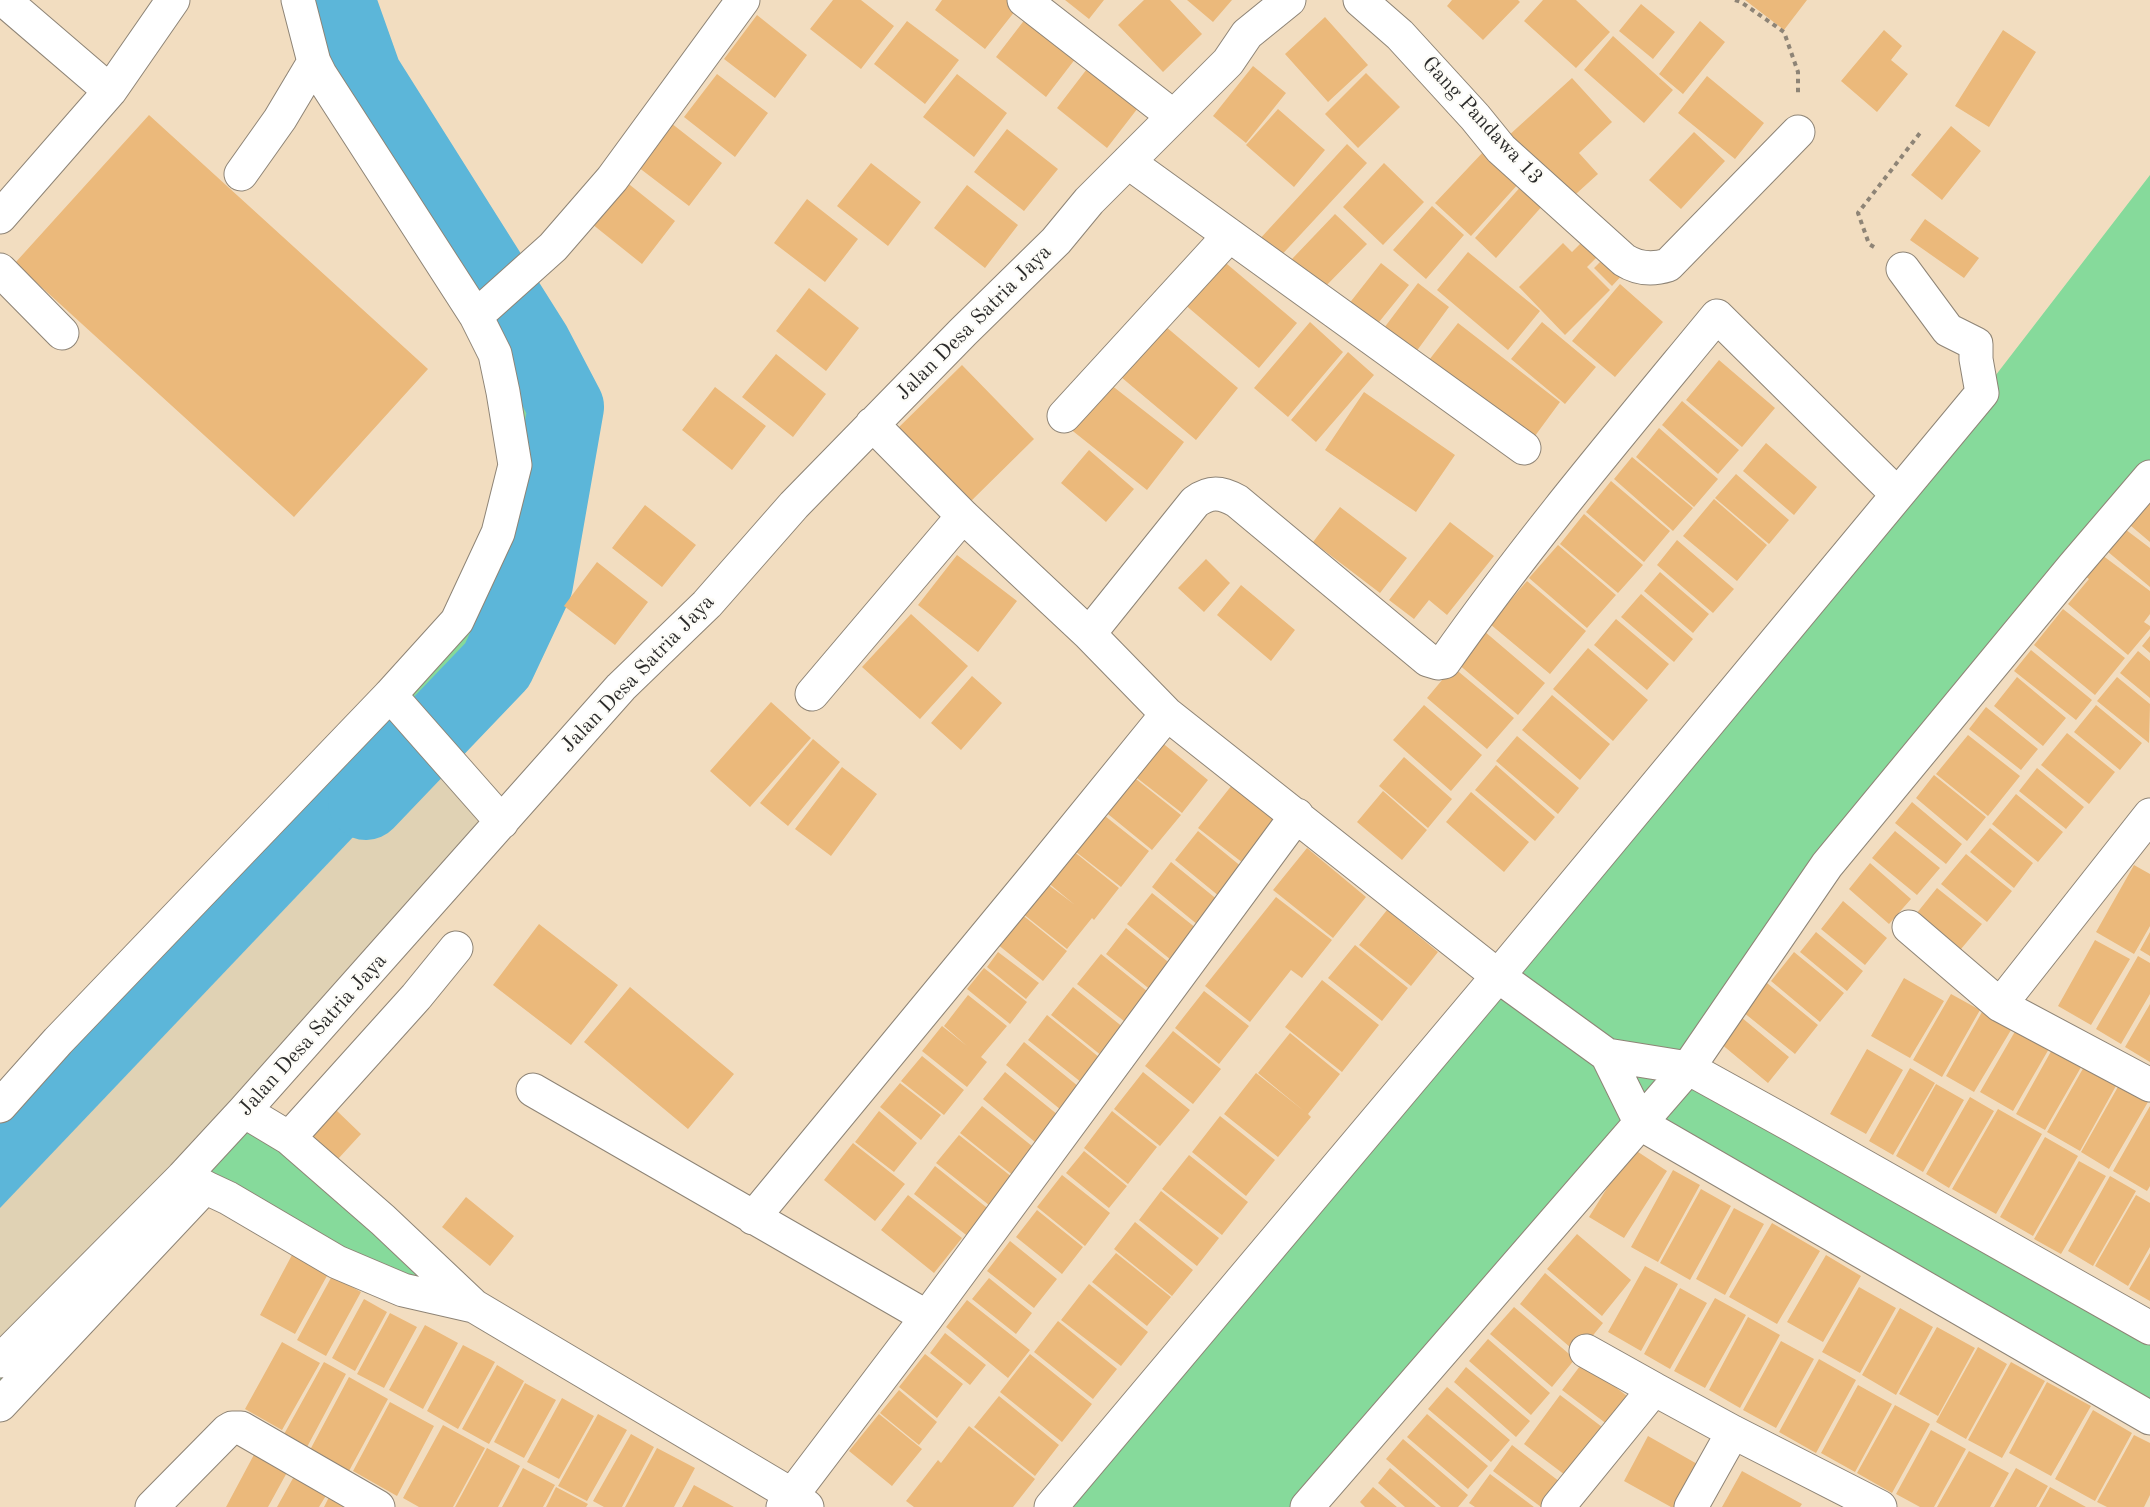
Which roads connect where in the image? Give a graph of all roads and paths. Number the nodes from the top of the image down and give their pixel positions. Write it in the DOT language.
graph roads {
  1 [pos="4,0"];
  2 [pos="173,0"];
  3 [pos="298,0"];
  4 [pos="1024,0"];
  5 [pos="1289,0"];
  6 [pos="1360,0"];
  7 [pos="1735,0"];
  8 [pos="728,5"];
  9 [pos="314,62"];
  10 [pos="110,92"];
  11 [pos="1173,116"];
  12 [pos="1798,132"];
  13 [pos="1920,133"];
  14 [pos="1128,162"];
  15 [pos="242,174"];
  16 [pos="0,217"];
  17 [pos="1228,237"];
  18 [pos="1903,269"];
  19 [pos="0,270"];
  20 [pos="476,316"];
  21 [pos="62,333"];
  22 [pos="1064,416"];
  23 [pos="872,424"];
  24 [pos="1524,448"];
  25 [pos="2150,477"];
  26 [pos="1897,494"];
  27 [pos="963,516"];
  28 [pos="1089,634"];
  29 [pos="812,694"];
  30 [pos="390,695"];
  31 [pos="1167,714"];
  32 [pos="1297,815"];
  33 [pos="498,817"];
  34 [pos="2147,825"];
  35 [pos="1909,927"];
  36 [pos="456,948"];
  37 [pos="1498,976"];
  38 [pos="2000,1005"];
  39 [pos="1607,1055"];
  40 [pos="1688,1068"];
  41 [pos="2150,1085"];
  42 [pos="534,1090"];
  43 [pos="0,1106"];
  44 [pos="244,1112"];
  45 [pos="1641,1124"];
  46 [pos="289,1138"];
  47 [pos="194,1182"];
  48 [pos="753,1218"];
  49 [pos="474,1306"];
  50 [pos="927,1317"];
  51 [pos="2150,1328"];
  52 [pos="1586,1351"];
  53 [pos="0,1361"];
  54 [pos="1654,1389"];
  55 [pos="0,1405"];
  56 [pos="2150,1418"];
  57 [pos="1733,1432"];
  58 [pos="794,1503"];
  59 [pos="152,1507"];
  60 [pos="378,1507"];
  61 [pos="1051,1507"];
  62 [pos="1307,1507"];
  63 [pos="1558,1507"];
  64 [pos="1691,1507"];
  65 [pos="1880,1507"];
  1 -- 10 [label="street"];
  2 -- 10 [label="street"];
  3 -- 9 [label="street"];
  4 -- 11 [label="street"];
  5 -- 11 [label="street, Jalan Desa Satria Jaya"];
  6 -- 12 [label="street, Gang Pandawa 13"];
  7 -- 12 [label="path"];
  8 -- 20 [label="street"];
  9 -- 15 [label="street"];
  9 -- 20 [label="street"];
  10 -- 16 [label="street"];
  11 -- 14 [label="street, Jalan Desa Satria Jaya"];
  13 -- 18 [label="path"];
  14 -- 17 [label="street"];
  14 -- 23 [label="street, Jalan Desa Satria Jaya"];
  17 -- 22 [label="street"];
  17 -- 24 [label="street"];
  18 -- 26 [label="street"];
  19 -- 21 [label="street"];
  20 -- 30 [label="street"];
  23 -- 27 [label="street"];
  23 -- 33 [label="street, Jalan Desa Satria Jaya"];
  25 -- 40 [label="street"];
  26 -- 28 [label="street"];
  26 -- 37 [label="street"];
  27 -- 28 [label="street"];
  27 -- 29 [label="street"];
  28 -- 31 [label="street"];
  30 -- 33 [label="street"];
  30 -- 43 [label="street"];
  31 -- 32 [label="street"];
  31 -- 48 [label="street"];
  32 -- 37 [label="street"];
  32 -- 50 [label="street"];
  33 -- 44 [label="street, Jalan Desa Satria Jaya"];
  34 -- 38 [label="street"];
  35 -- 38 [label="street"];
  36 -- 46 [label="street"];
  37 -- 39 [label="street"];
  37 -- 61 [label="street"];
  38 -- 41 [label="street"];
  39 -- 40 [label="street"];
  39 -- 45 [label="street"];
  40 -- 45 [label="street"];
  40 -- 51 [label="street"];
  42 -- 48 [label="street"];
  44 -- 46 [label="street"];
  44 -- 47 [label="street, Jalan Desa Satria Jaya"];
  45 -- 56 [label="street"];
  45 -- 62 [label="street"];
  46 -- 49 [label="street"];
  47 -- 49 [label="street"];
  47 -- 53 [label="street, Jalan Desa Satria Jaya"];
  47 -- 55 [label="street"];
  48 -- 50 [label="street"];
  49 -- 58 [label="street"];
  50 -- 58 [label="street"];
  52 -- 54 [label="street"];
  54 -- 57 [label="street"];
  54 -- 63 [label="street"];
  57 -- 64 [label="street"];
  57 -- 65 [label="street"];
  59 -- 60 [label="street"];
}
